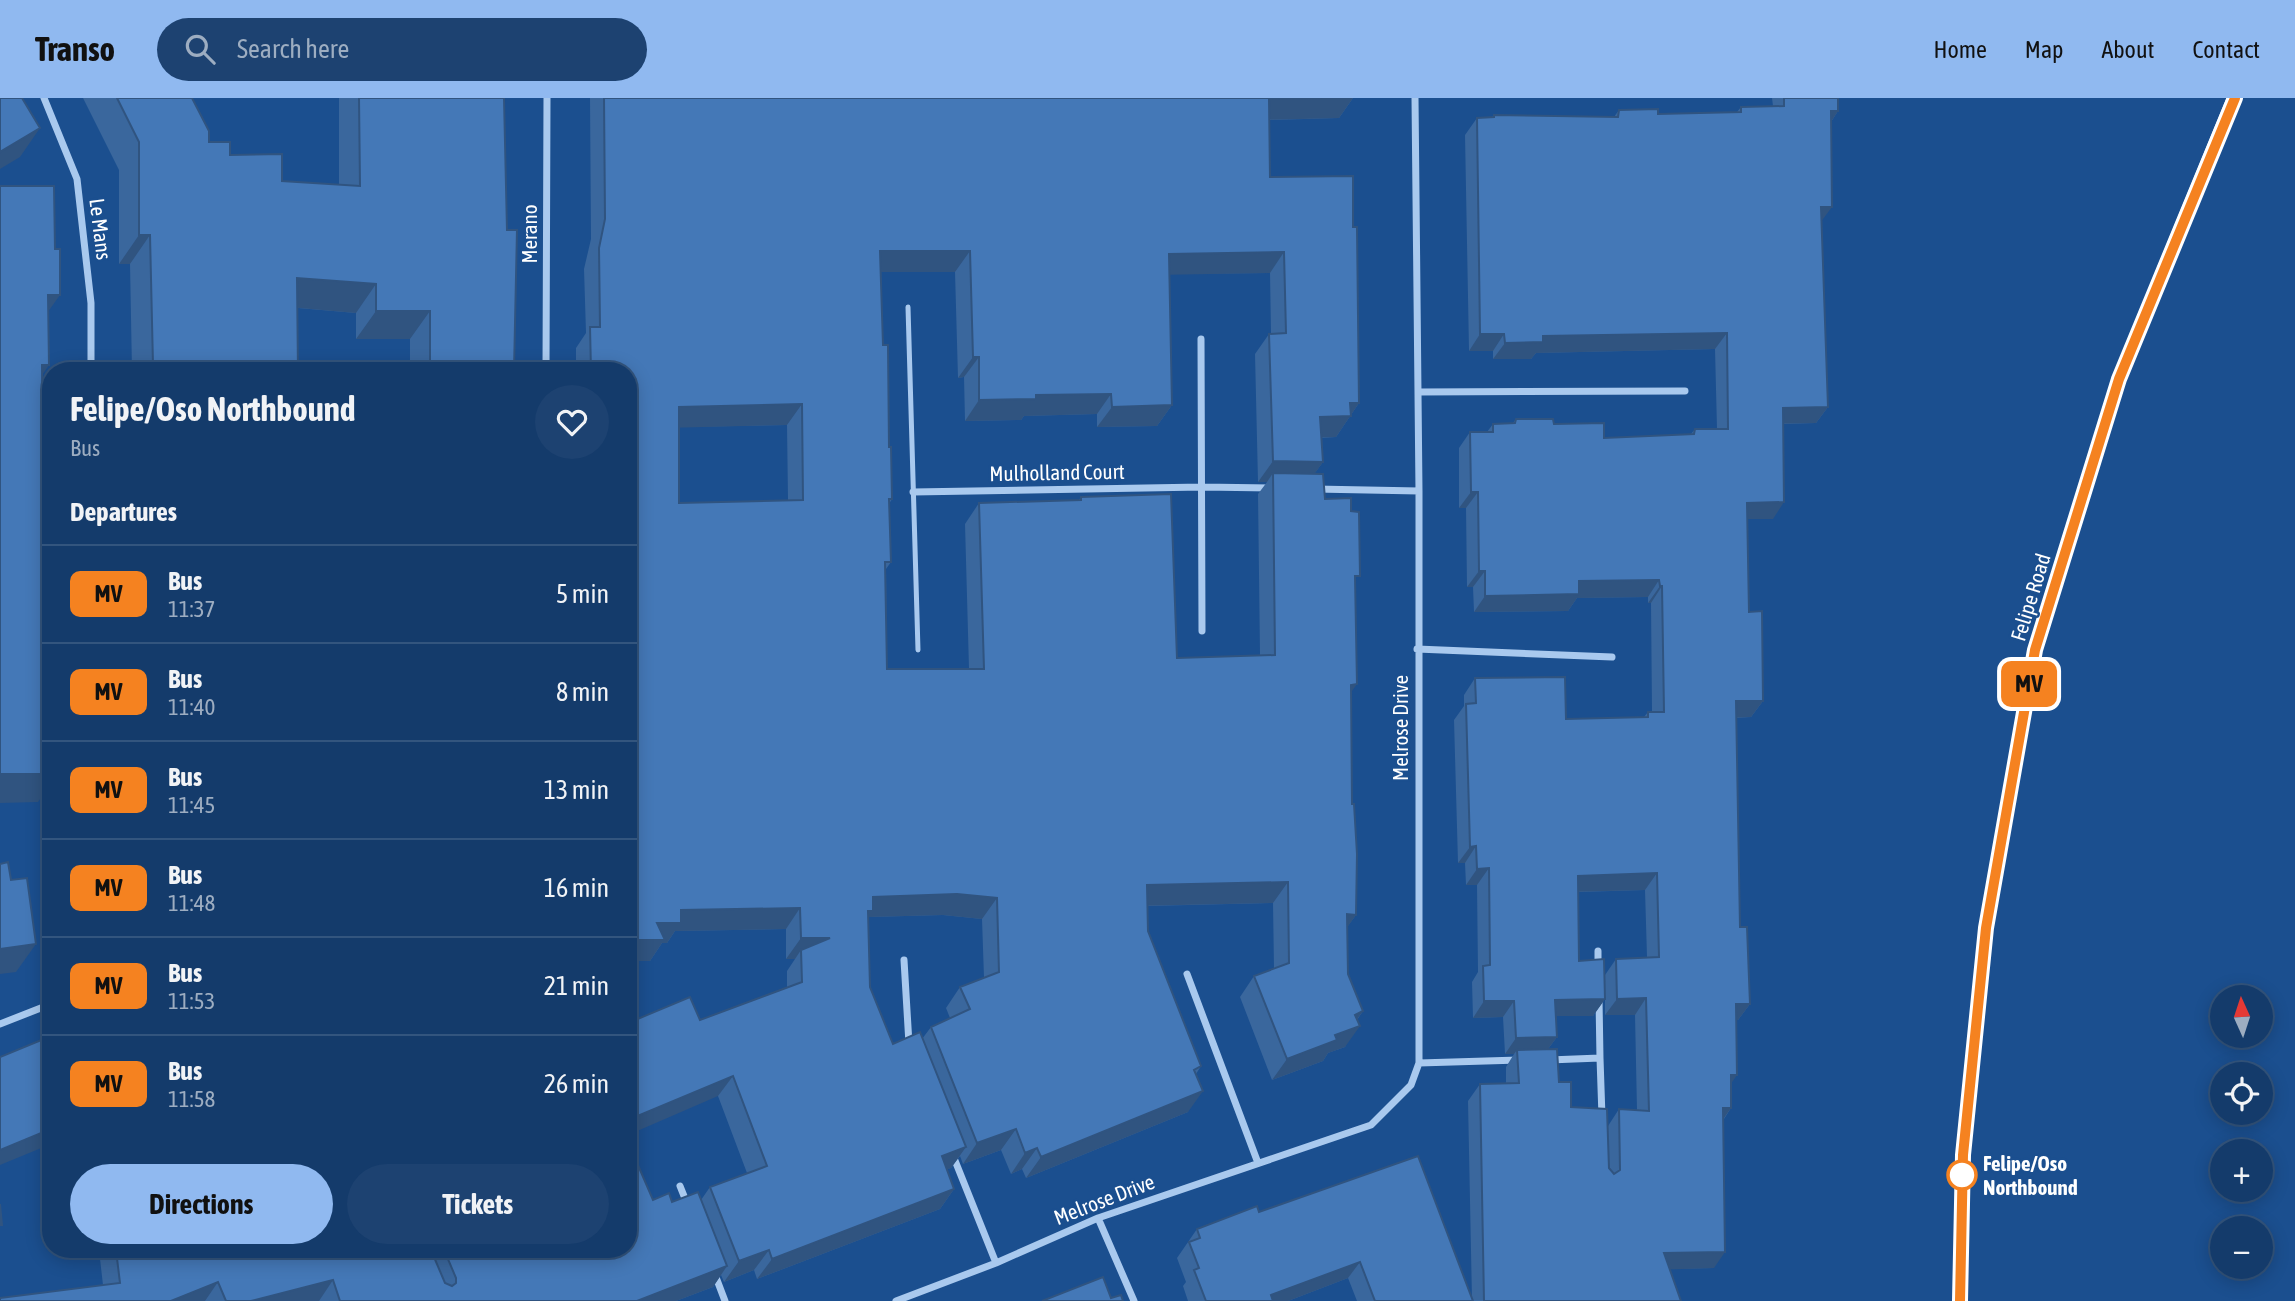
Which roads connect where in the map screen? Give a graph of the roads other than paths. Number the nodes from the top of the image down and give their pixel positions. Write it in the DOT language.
graph roads {
  1 [pos="44,98"];
  2 [pos="547,98"];
  3 [pos="1415,98"];
  4 [pos="2235,98"];
  5 [pos="908,307"];
  6 [pos="1201,339"];
  7 [pos="91,362"];
  8 [pos="546,362"];
  9 [pos="1685,391"];
  10 [pos="1418,393"];
  11 [pos="1202,486"];
  12 [pos="1284,488"];
  13 [pos="1311,489"];
  14 [pos="1419,491"];
  15 [pos="913,492"];
  16 [pos="1202,631"];
  17 [pos="1417,649"];
  18 [pos="918,650"];
  19 [pos="1612,657"];
  20 [pos="1598,951"];
  21 [pos="904,960"];
  22 [pos="1187,974"];
  23 [pos="1598,978"];
  24 [pos="1599,991"];
  25 [pos="42,1008"];
  26 [pos="0,1024"];
  27 [pos="910,1049"];
  28 [pos="1600,1058"];
  29 [pos="1531,1060"];
  30 [pos="1545,1060"];
  31 [pos="1419,1063"];
  32 [pos="1602,1128"];
  33 [pos="950,1149"];
  34 [pos="1258,1163"];
  35 [pos="680,1186"];
  36 [pos="690,1212"];
  37 [pos="1098,1217"];
  38 [pos="710,1263"];
  39 [pos="996,1263"];
  40 [pos="725,1301"];
  41 [pos="896,1301"];
  42 [pos="1134,1301"];
  43 [pos="1960,1301"];
  1 -- 7 [label="street, Le Mans"];
  2 -- 8 [label="street, Merano"];
  3 -- 10 [label="street, Melrose Drive"];
  4 -- 43 [label="main road, Felipe Road"];
  5 -- 15 [label="lane"];
  6 -- 11 [label="street"];
  9 -- 10 [label="street"];
  10 -- 14 [label="street, Melrose Drive"];
  11 -- 12 [label="street, Mulholland Court"];
  11 -- 15 [label="street, Mulholland Court"];
  11 -- 16 [label="street"];
  13 -- 14 [label="street"];
  14 -- 17 [label="street, Melrose Drive"];
  15 -- 18 [label="lane"];
  17 -- 19 [label="street"];
  17 -- 31 [label="street, Melrose Drive"];
  20 -- 23 [label="street"];
  21 -- 27 [label="street"];
  22 -- 34 [label="street"];
  24 -- 28 [label="street"];
  25 -- 26 [label="street"];
  28 -- 30 [label="street"];
  28 -- 32 [label="street"];
  29 -- 31 [label="street"];
  31 -- 34 [label="street, Melrose Drive"];
  33 -- 39 [label="street"];
  34 -- 37 [label="street, Melrose Drive"];
  35 -- 36 [label="street"];
  37 -- 39 [label="street, Melrose Drive"];
  37 -- 42 [label="street"];
  38 -- 40 [label="street"];
  39 -- 41 [label="street, Melrose Drive"];
}
